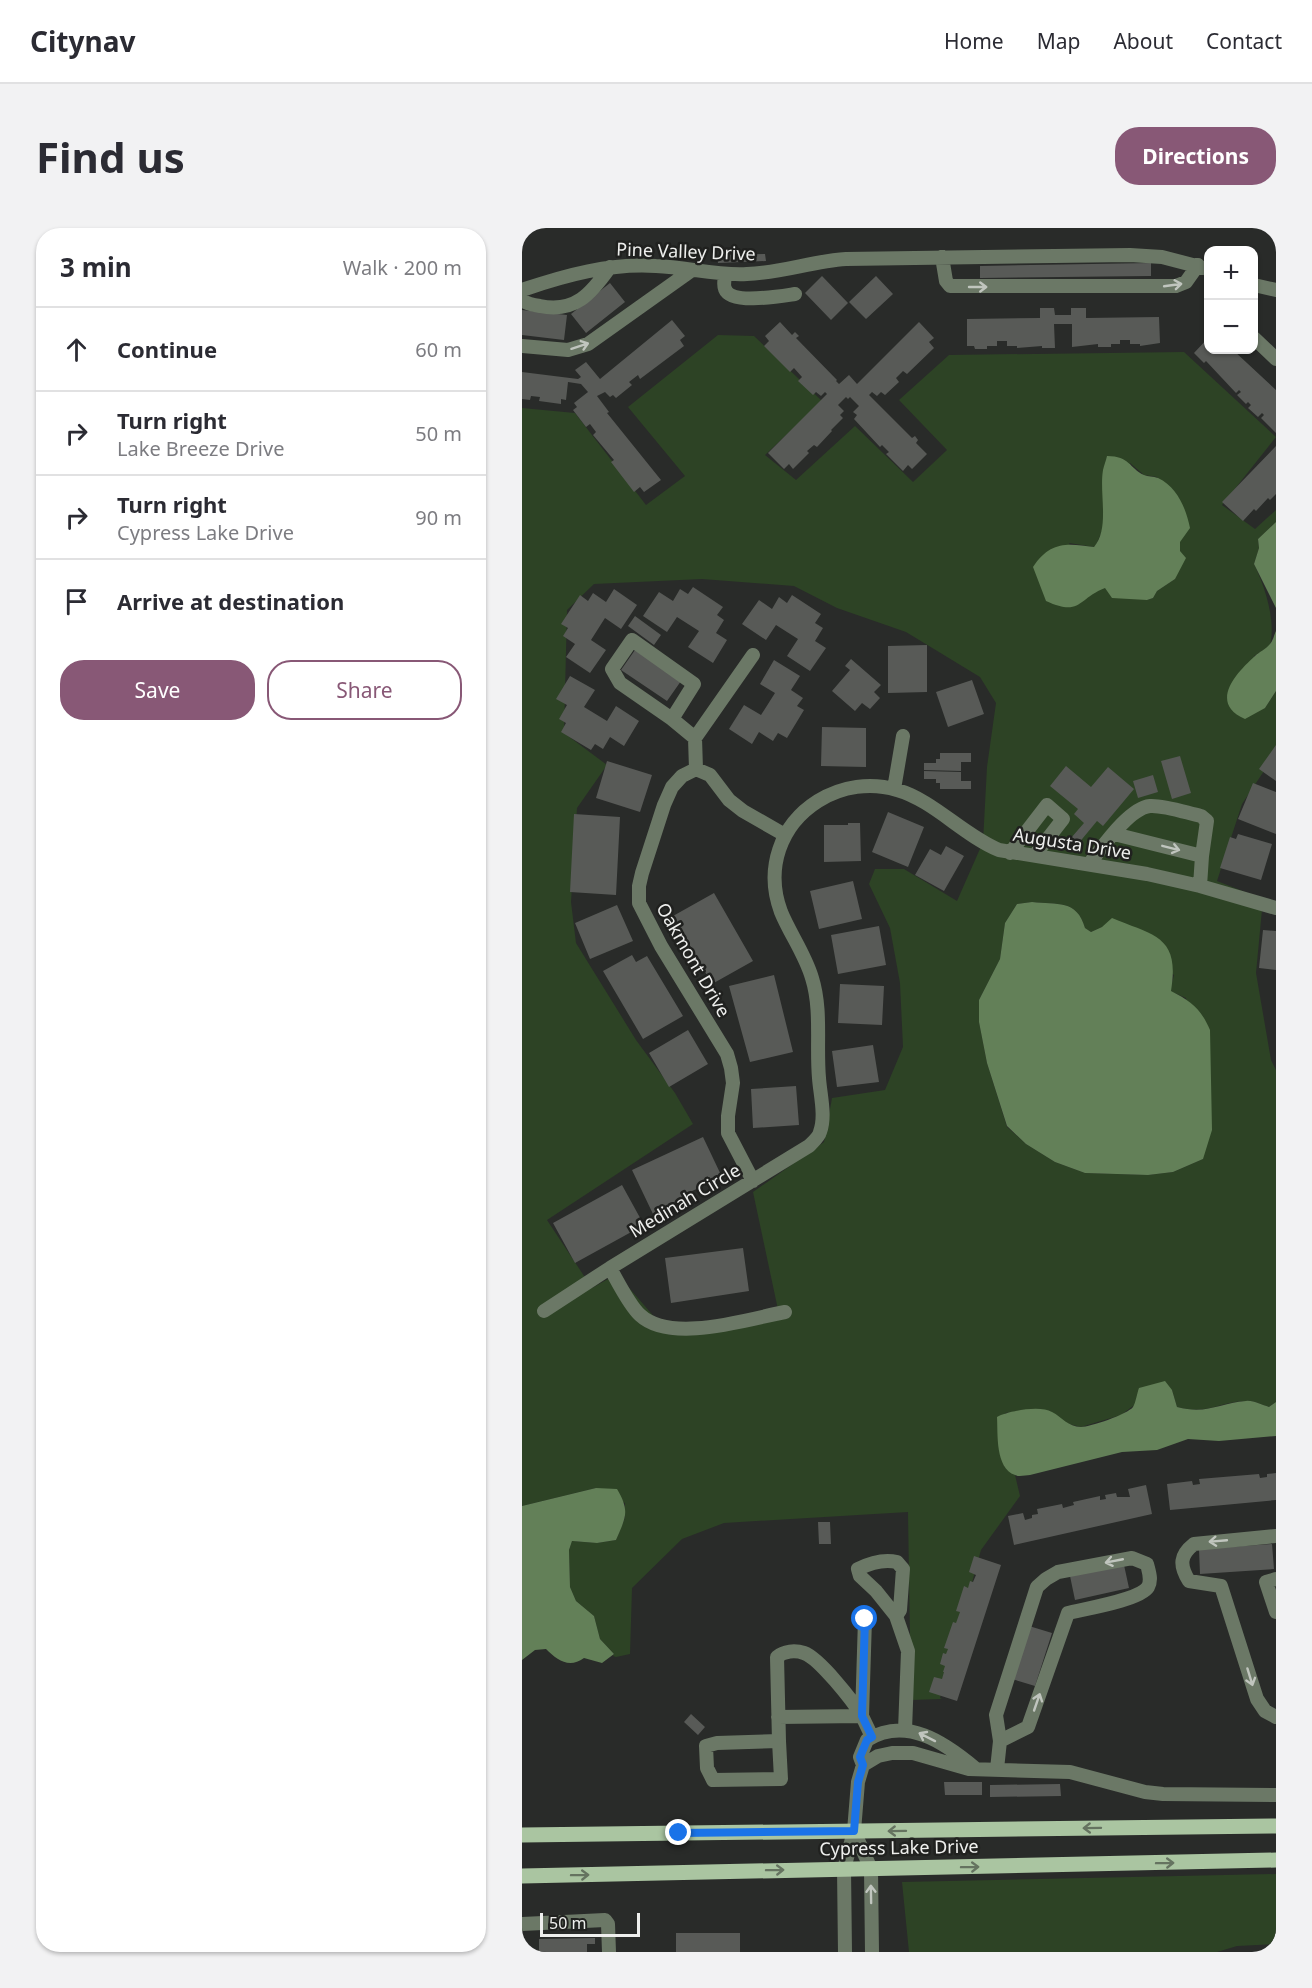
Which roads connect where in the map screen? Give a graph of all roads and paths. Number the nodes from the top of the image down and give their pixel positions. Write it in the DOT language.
graph roads {
  1 [pos="942,257"];
  2 [pos="610,267"];
  3 [pos="1203,267"];
  4 [pos="692,270"];
  5 [pos="724,274"];
  6 [pos="1258,286"];
  7 [pos="522,290"];
  8 [pos="1275,292"];
  9 [pos="795,294"];
  10 [pos="522,300"];
  11 [pos="1258,342"];
  12 [pos="522,345"];
  13 [pos="1276,359"];
  14 [pos="753,655"];
  15 [pos="672,719"];
  16 [pos="903,736"];
  17 [pos="695,738"];
  18 [pos="696,769"];
  19 [pos="894,789"];
  20 [pos="1114,834"];
  21 [pos="785,835"];
  22 [pos="1010,853"];
  23 [pos="1035,855"];
  24 [pos="1202,856"];
  25 [pos="1089,864"];
  26 [pos="1200,886"];
  27 [pos="1275,905"];
  28 [pos="753,1181"];
  29 [pos="610,1268"];
  30 [pos="544,1311"];
  31 [pos="785,1312"];
  32 [pos="1276,1536"];
  33 [pos="1276,1579"];
  34 [pos="1276,1612"];
  35 [pos="896,1616"];
  36 [pos="865,1619"];
  37 [pos="862,1716"];
  38 [pos="778,1717"];
  39 [pos="1276,1717"];
  40 [pos="905,1730"];
  41 [pos="872,1737"];
  42 [pos="780,1741"];
  43 [pos="1000,1741"];
  44 [pos="863,1765"];
  45 [pos="976,1769"];
  46 [pos="997,1769"];
  47 [pos="1276,1795"];
  48 [pos="1276,1826"];
  49 [pos="854,1831"];
  50 [pos="522,1836"];
  51 [pos="1276,1860"];
  52 [pos="844,1869"];
  53 [pos="871,1869"];
  54 [pos="522,1876"];
  55 [pos="522,1923"];
  56 [pos="609,1952"];
  57 [pos="845,1952"];
  58 [pos="872,1952"];
  1 -- 3 [label="street, Pine Valley Drive"];
  1 -- 3 [label="street, one-way"];
  1 -- 5 [label="street, Pine Valley Drive"];
  2 -- 4 [label="street, Pine Valley Drive"];
  2 -- 7 [label="street, Pine Valley Drive"];
  2 -- 10 [label="street"];
  4 -- 5 [label="street, Pine Valley Drive"];
  12 -- 4 [label="street, one-way"];
  5 -- 9 [label="street"];
  6 -- 8 [label="street"];
  11 -- 13 [label="street"];
  14 -- 17 [label="street"];
  15 -- 15 [label="street"];
  15 -- 17 [label="street"];
  16 -- 19 [label="street"];
  17 -- 18 [label="street"];
  18 -- 21 [label="street"];
  18 -- 28 [label="street, Oakmont Drive"];
  19 -- 21 [label="street, Augusta Drive"];
  19 -- 22 [label="street, Augusta Drive"];
  20 -- 24 [label="street, one-way"];
  20 -- 24 [label="street"];
  20 -- 25 [label="street"];
  21 -- 28 [label="street, Medinah Circle"];
  22 -- 23 [label="street, Augusta Drive"];
  22 -- 23 [label="street"];
  23 -- 25 [label="street, Augusta Drive"];
  24 -- 26 [label="street"];
  25 -- 26 [label="street, Augusta Drive"];
  26 -- 27 [label="street, Augusta Drive"];
  28 -- 29 [label="street, Medinah Circle"];
  29 -- 30 [label="street, Medinah Circle"];
  29 -- 31 [label="street"];
  32 -- 39 [label="street, one-way"];
  33 -- 34 [label="street"];
  35 -- 40 [label="street"];
  36 -- 37 [label="street"];
  37 -- 38 [label="street"];
  37 -- 38 [label="street"];
  37 -- 41 [label="street"];
  38 -- 42 [label="street"];
  40 -- 41 [label="street"];
  45 -- 40 [label="street, one-way"];
  41 -- 44 [label="street"];
  42 -- 42 [label="street"];
  43 -- 43 [label="street, one-way"];
  43 -- 46 [label="street"];
  44 -- 45 [label="street"];
  44 -- 49 [label="street"];
  45 -- 46 [label="street"];
  46 -- 47 [label="street"];
  48 -- 49 [label="main road, Cypress Lake Drive, one-way"];
  49 -- 50 [label="main road, Cypress Lake Drive"];
  49 -- 52 [label="street"];
  49 -- 53 [label="street"];
  53 -- 51 [label="main road, Cypress Lake Drive, one-way"];
  52 -- 53 [label="main road, Cypress Lake Drive"];
  54 -- 52 [label="main road, Cypress Lake Drive, one-way"];
  52 -- 57 [label="street"];
  58 -- 53 [label="street, one-way"];
  55 -- 56 [label="street"];
}
